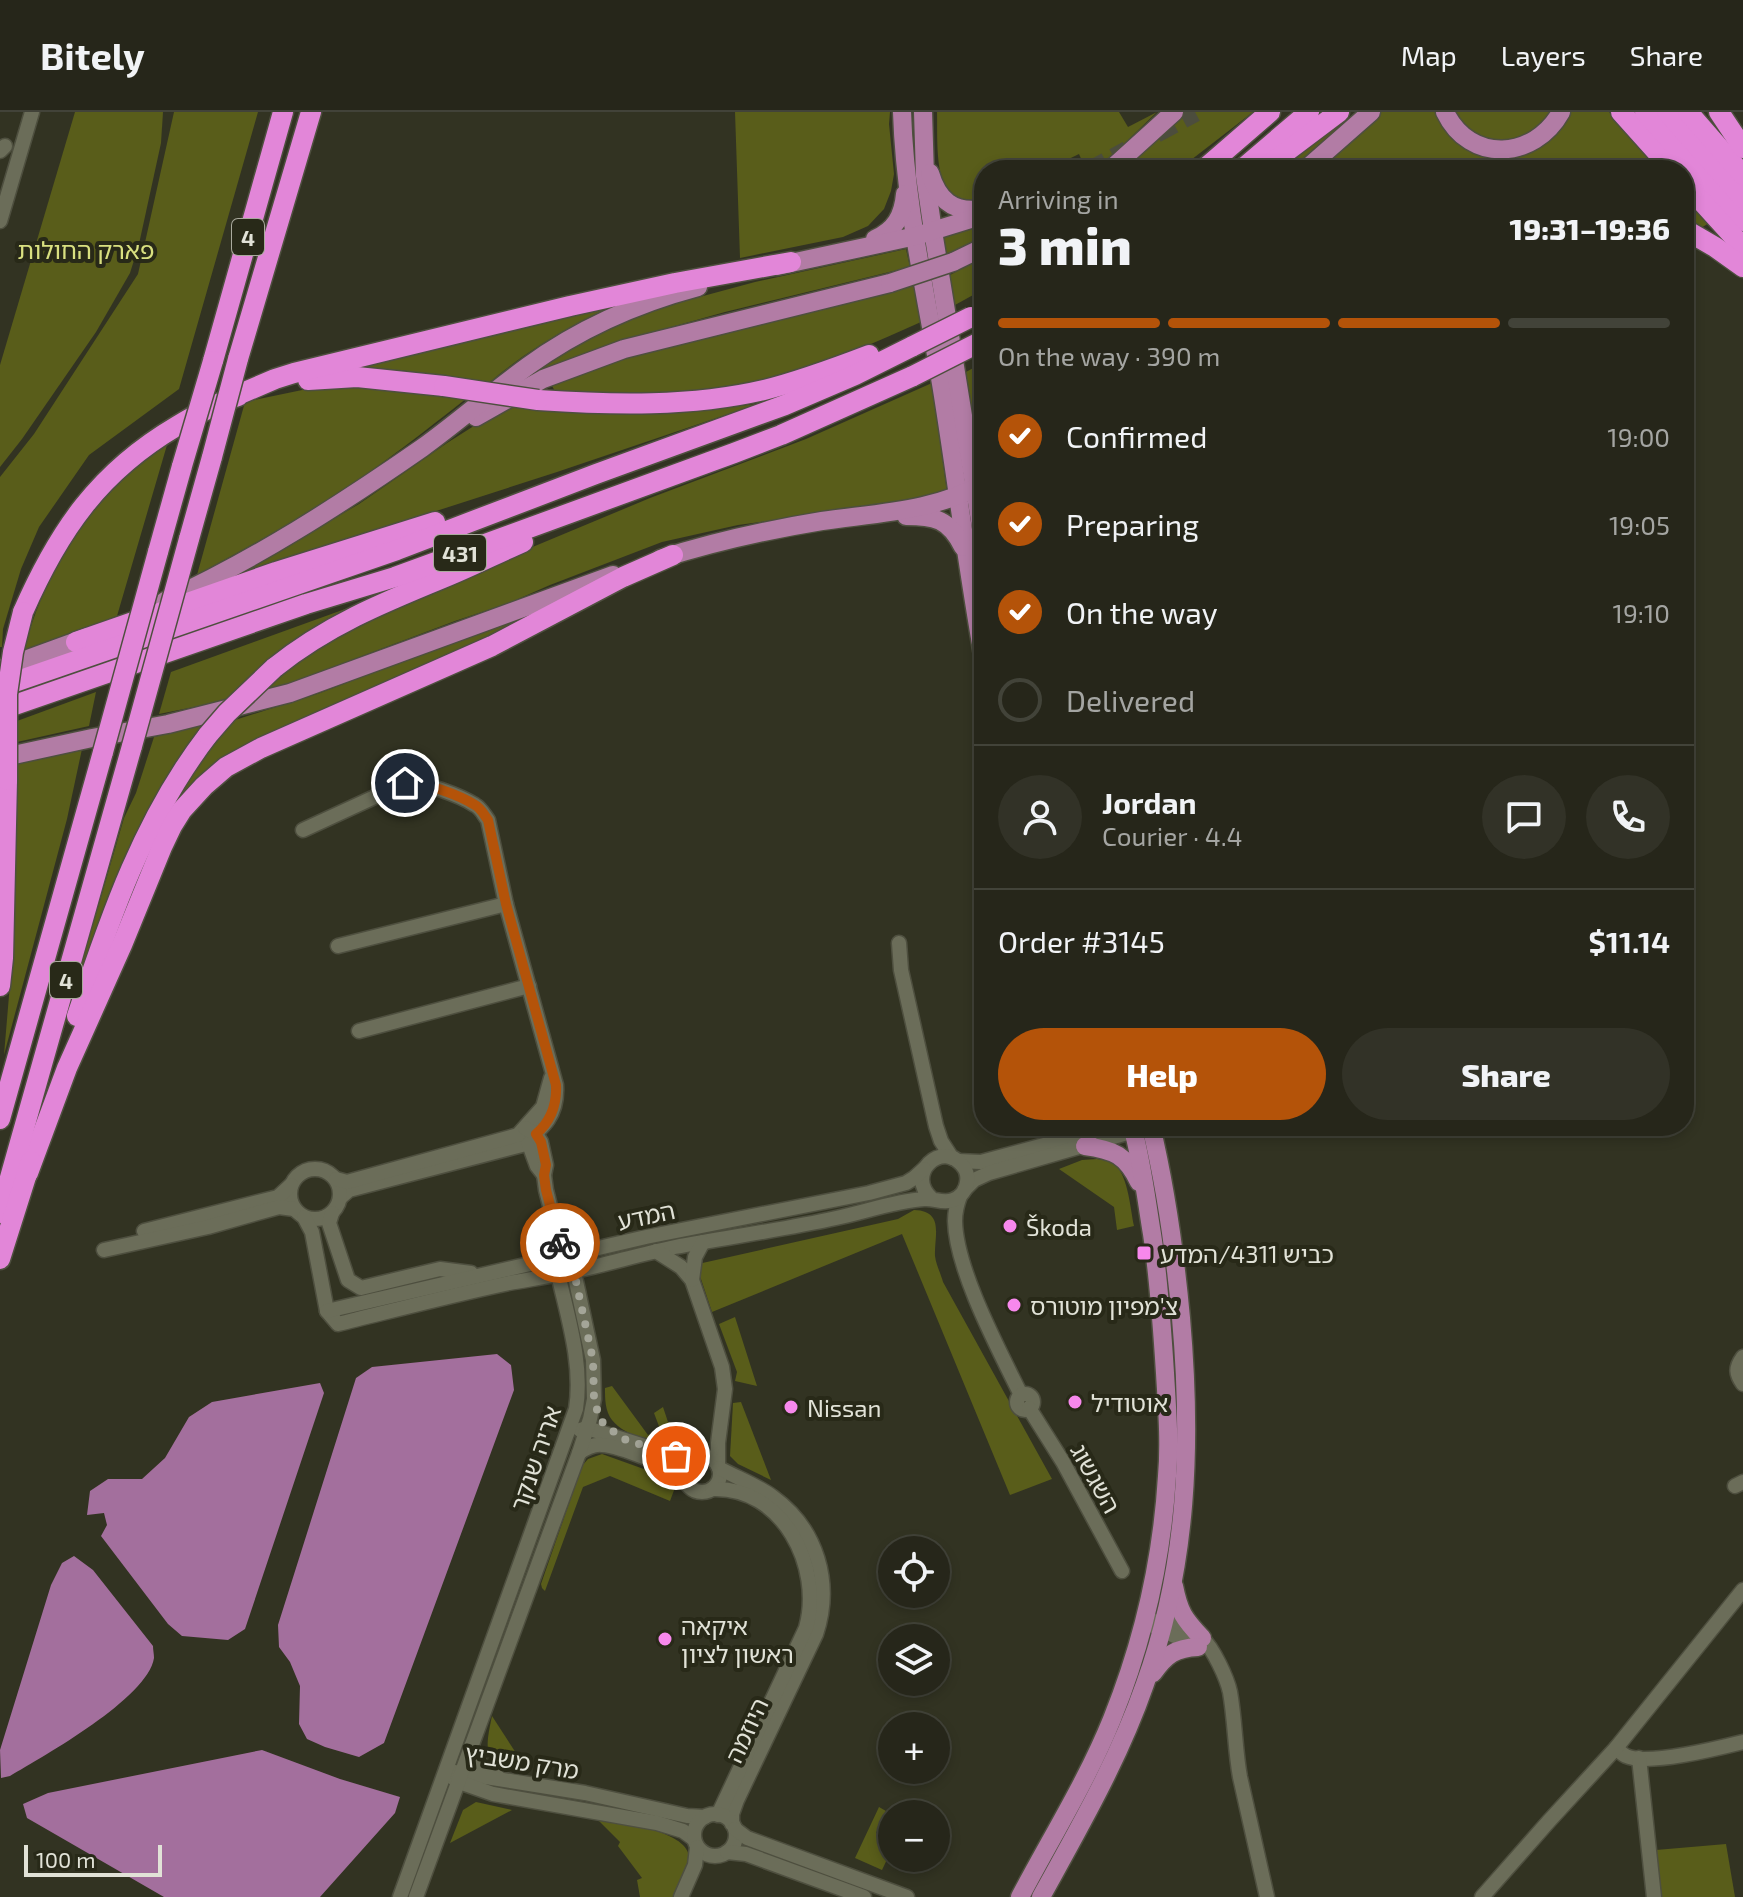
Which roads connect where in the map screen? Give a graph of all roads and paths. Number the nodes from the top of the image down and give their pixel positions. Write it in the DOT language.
graph roads {
  1 [pos="32,112"];
  2 [pos="283,112"];
  3 [pos="311,112"];
  4 [pos="902,112"];
  5 [pos="923,112"];
  6 [pos="1174,112"];
  7 [pos="1270,112"];
  8 [pos="1309,112"];
  9 [pos="1339,112"];
  10 [pos="1371,112"];
  11 [pos="1445,112"];
  12 [pos="1561,112"];
  13 [pos="1621,112"];
  14 [pos="1645,112"];
  15 [pos="1667,112"];
  16 [pos="1688,112"];
  17 [pos="1719,112"];
  18 [pos="1743,148"];
  19 [pos="924,151"];
  20 [pos="1121,160"];
  21 [pos="1215,160"];
  22 [pos="1253,160"];
  23 [pos="1275,160"];
  24 [pos="1316,160"];
  25 [pos="1664,160"];
  26 [pos="1688,160"];
  27 [pos="1694,166"];
  28 [pos="906,167"];
  29 [pos="1743,175"];
  30 [pos="1694,193"];
  31 [pos="1743,198"];
  32 [pos="974,209"];
  33 [pos="974,218"];
  34 [pos="0,221"];
  35 [pos="1743,221"];
  36 [pos="924,234"];
  37 [pos="1694,235"];
  38 [pos="1743,247"];
  39 [pos="857,248"];
  40 [pos="974,252"];
  41 [pos="791,262"];
  42 [pos="1743,267"];
  43 [pos="972,316"];
  44 [pos="912,343"];
  45 [pos="974,345"];
  46 [pos="226,400"];
  47 [pos="424,446"];
  48 [pos="746,448"];
  49 [pos="596,474"];
  50 [pos="972,489"];
  51 [pos="851,517"];
  52 [pos="673,555"];
  53 [pos="968,559"];
  54 [pos="974,597"];
  55 [pos="76,642"];
  56 [pos="0,669"];
  57 [pos="0,687"];
  58 [pos="0,710"];
  59 [pos="0,758"];
  60 [pos="303,830"];
  61 [pos="506,904"];
  62 [pos="899,943"];
  63 [pos="338,946"];
  64 [pos="0,986"];
  65 [pos="529,986"];
  66 [pos="359,1031"];
  67 [pos="0,1119"];
  68 [pos="936,1126"];
  69 [pos="529,1134"];
  70 [pos="1087,1136"];
  71 [pos="1088,1136"];
  72 [pos="1092,1136"];
  73 [pos="1136,1136"];
  74 [pos="1142,1136"];
  75 [pos="955,1159"];
  76 [pos="928,1165"];
  77 [pos="28,1173"];
  78 [pos="336,1179"];
  79 [pos="291,1185"];
  80 [pos="963,1192"];
  81 [pos="340,1198"];
  82 [pos="1146,1199"];
  83 [pos="934,1200"];
  84 [pos="0,1213"];
  85 [pos="299,1213"];
  86 [pos="332,1213"];
  87 [pos="703,1242"];
  88 [pos="656,1251"];
  89 [pos="563,1257"];
  90 [pos="0,1259"];
  91 [pos="592,1267"];
  92 [pos="574,1272"];
  93 [pos="484,1274"];
  94 [pos="558,1274"];
  95 [pos="529,1280"];
  96 [pos="692,1280"];
  97 [pos="580,1301"];
  98 [pos="566,1309"];
  99 [pos="327,1311"];
  100 [pos="1743,1357"];
  101 [pos="1007,1366"];
  102 [pos="1743,1384"];
  103 [pos="594,1399"];
  104 [pos="721,1427"];
  105 [pos="587,1428"];
  106 [pos="567,1438"];
  107 [pos="621,1438"];
  108 [pos="579,1453"];
  109 [pos="697,1457"];
  110 [pos="719,1467"];
  111 [pos="685,1478"];
  112 [pos="712,1489"];
  113 [pos="1122,1571"];
  114 [pos="1173,1582"];
  115 [pos="1743,1590"];
  116 [pos="1145,1620"];
  117 [pos="1163,1626"];
  118 [pos="1200,1642"];
  119 [pos="1145,1685"];
  120 [pos="1743,1742"];
  121 [pos="472,1745"];
  122 [pos="1616,1748"];
  123 [pos="1639,1758"];
  124 [pos="445,1772"];
  125 [pos="460,1778"];
  126 [pos="506,1780"];
  127 [pos="493,1794"];
  128 [pos="447,1815"];
  129 [pos="711,1816"];
  130 [pos="733,1827"];
  131 [pos="696,1843"];
  132 [pos="722,1854"];
  133 [pos="1020,1896"];
  134 [pos="400,1897"];
  135 [pos="416,1897"];
  136 [pos="681,1897"];
  137 [pos="691,1897"];
  138 [pos="864,1897"];
  139 [pos="907,1897"];
  140 [pos="1041,1897"];
  141 [pos="1267,1897"];
  142 [pos="1482,1897"];
  143 [pos="1654,1897"];
  1 -- 34 [label="street"];
  2 -- 67 [label="highway, 4, bridge"];
  3 -- 84 [label="highway, 4, bridge"];
  4 -- 28 [label="main road"];
  5 -- 19 [label="main road"];
  6 -- 20 [label="main road"];
  7 -- 21 [label="highway"];
  8 -- 22 [label="highway"];
  9 -- 23 [label="highway"];
  10 -- 24 [label="main road"];
  11 -- 12 [label="main road"];
  13 -- 25 [label="highway"];
  14 -- 26 [label="highway"];
  15 -- 31 [label="highway"];
  16 -- 29 [label="highway"];
  17 -- 18 [label="highway"];
  19 -- 32 [label="main road"];
  19 -- 36 [label="main road"];
  27 -- 35 [label="highway"];
  28 -- 36 [label="main road"];
  28 -- 39 [label="main road"];
  30 -- 38 [label="highway"];
  33 -- 36 [label="main road"];
  36 -- 39 [label="main road"];
  36 -- 50 [label="main road"];
  37 -- 42 [label="highway"];
  39 -- 41 [label="main road"];
  40 -- 47 [label="main road, bridge"];
  41 -- 46 [label="highway"];
  41 -- 47 [label="main road"];
  43 -- 44 [label="highway, 431, bridge"];
  44 -- 46 [label="highway, bridge"];
  44 -- 49 [label="highway, 431"];
  45 -- 48 [label="highway, 431, bridge"];
  46 -- 64 [label="highway, bridge"];
  47 -- 55 [label="main road"];
  48 -- 58 [label="highway, 431"];
  48 -- 77 [label="highway, bridge"];
  49 -- 55 [label="highway"];
  49 -- 57 [label="highway, 431"];
  50 -- 51 [label="main road"];
  50 -- 53 [label="main road"];
  51 -- 52 [label="main road"];
  51 -- 53 [label="main road"];
  52 -- 59 [label="main road"];
  52 -- 77 [label="highway"];
  53 -- 54 [label="main road"];
  55 -- 56 [label="main road"];
  60 -- 61 [label="street"];
  61 -- 63 [label="street"];
  61 -- 65 [label="street"];
  62 -- 68 [label="street"];
  65 -- 66 [label="street"];
  65 -- 69 [label="street"];
  68 -- 75 [label="street"];
  68 -- 76 [label="street"];
  69 -- 78 [label="street"];
  69 -- 81 [label="street"];
  69 -- 89 [label="street"];
  70 -- 75 [label="street"];
  71 -- 80 [label="street"];
  72 -- 82 [label="main road"];
  73 -- 82 [label="main road"];
  74 -- 114 [label="main road"];
  75 -- 76 [label="street"];
  75 -- 80 [label="street"];
  76 -- 83 [label="street"];
  76 -- 89 [label="street, המדע"];
  77 -- 90 [label="highway"];
  78 -- 79 [label="street"];
  78 -- 81 [label="street"];
  79 -- 85 [label="street"];
  79 -- 85 [label="street"];
  80 -- 83 [label="street"];
  80 -- 101 [label="street, השגשוג"];
  81 -- 86 [label="street"];
  82 -- 116 [label="main road"];
  83 -- 87 [label="street, המדע"];
  83 -- 101 [label="street, השגשוג"];
  85 -- 86 [label="street"];
  85 -- 99 [label="street"];
  86 -- 93 [label="street"];
  87 -- 88 [label="street, המדע"];
  87 -- 96 [label="street"];
  88 -- 91 [label="street, המדע"];
  88 -- 96 [label="street"];
  89 -- 92 [label="street, אריה שנקר"];
  89 -- 93 [label="street, המדע"];
  89 -- 94 [label="street, אריה שנקר"];
  91 -- 92 [label="street, המדע"];
  91 -- 97 [label="street"];
  92 -- 94 [label="street, המדע"];
  92 -- 97 [label="street, אריה שנקר"];
  93 -- 99 [label="street, המדע"];
  94 -- 95 [label="street, המדע"];
  94 -- 98 [label="street, אריה שנקר"];
  95 -- 98 [label="street"];
  95 -- 99 [label="street, המדע"];
  96 -- 104 [label="street"];
  97 -- 103 [label="street, אריה שנקר"];
  98 -- 106 [label="street, אריה שנקר"];
  100 -- 102 [label="street"];
  101 -- 113 [label="street, השגשוג"];
  103 -- 105 [label="street, אריה שנקר"];
  103 -- 107 [label="street"];
  104 -- 109 [label="street"];
  104 -- 110 [label="street"];
  105 -- 106 [label="street"];
  105 -- 107 [label="street"];
  105 -- 108 [label="street, אריה שנקר"];
  106 -- 124 [label="street, אריה שנקר"];
  107 -- 109 [label="street"];
  108 -- 111 [label="street"];
  108 -- 121 [label="street, אריה שנקר"];
  109 -- 110 [label="street"];
  109 -- 111 [label="street"];
  110 -- 112 [label="street"];
  110 -- 130 [label="street, היוזמה"];
  111 -- 112 [label="street"];
  112 -- 129 [label="street, היוזמה"];
  114 -- 117 [label="main road"];
  114 -- 118 [label="main road"];
  115 -- 122 [label="street"];
  116 -- 117 [label="street"];
  116 -- 133 [label="main road"];
  117 -- 118 [label="street"];
  117 -- 119 [label="main road"];
  118 -- 119 [label="main road"];
  118 -- 141 [label="street"];
  119 -- 140 [label="main road"];
  120 -- 123 [label="street"];
  121 -- 125 [label="street, אריה שנקר"];
  121 -- 126 [label="street"];
  122 -- 123 [label="street"];
  122 -- 142 [label="street"];
  123 -- 143 [label="street"];
  124 -- 125 [label="street, מרק משביץ"];
  124 -- 134 [label="street, אריה שנקר"];
  125 -- 126 [label="street, מרק משביץ"];
  125 -- 127 [label="street, מרק משביץ"];
  125 -- 128 [label="street, אריה שנקר"];
  126 -- 129 [label="street, מרק משביץ"];
  127 -- 128 [label="street"];
  127 -- 131 [label="street, מרק משביץ"];
  128 -- 135 [label="street, אריה שנקר"];
  129 -- 130 [label="street, מרק משביץ"];
  129 -- 131 [label="street"];
  130 -- 132 [label="street"];
  130 -- 139 [label="street, מרק משביץ"];
  131 -- 132 [label="street, מרק משביץ"];
  131 -- 136 [label="street"];
  132 -- 137 [label="street"];
  132 -- 138 [label="street, מרק משביץ"];
}
